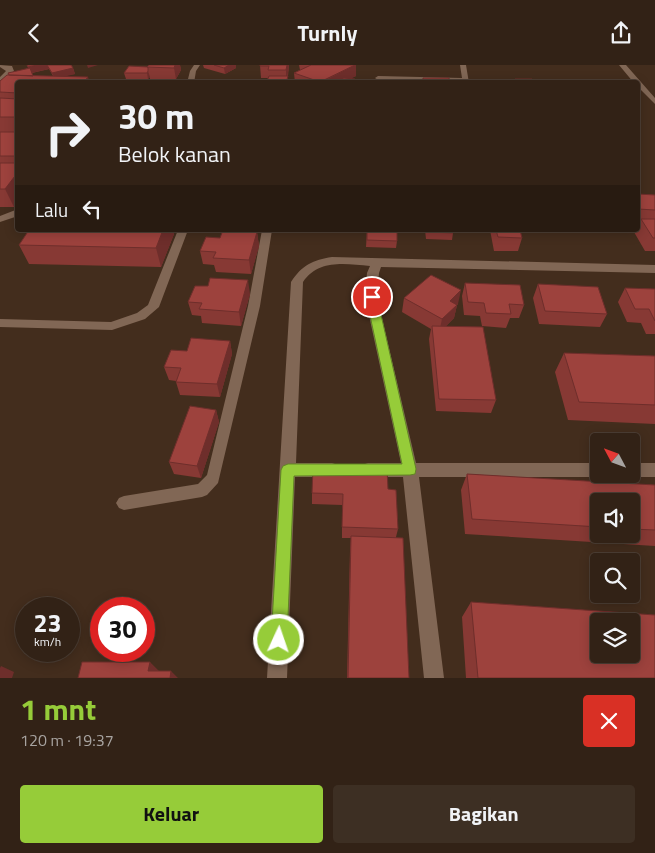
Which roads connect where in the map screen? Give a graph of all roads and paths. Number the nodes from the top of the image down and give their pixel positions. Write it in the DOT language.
graph roads {
  1 [pos="0,65"];
  2 [pos="197,65"];
  3 [pos="462,65"];
  4 [pos="622,65"];
  5 [pos="377,77"];
  6 [pos="191,80"];
  7 [pos="444,80"];
  8 [pos="466,80"];
  9 [pos="635,80"];
  10 [pos="0,82"];
  11 [pos="640,85"];
  12 [pos="655,102"];
  13 [pos="15,213"];
  14 [pos="0,219"];
  15 [pos="182,232"];
  16 [pos="267,232"];
  17 [pos="377,263"];
  18 [pos="655,269"];
  19 [pos="0,323"];
  20 [pos="410,469"];
  21 [pos="288,470"];
  22 [pos="590,470"];
  23 [pos="640,470"];
  24 [pos="655,470"];
  25 [pos="124,503"];
  26 [pos="277,678"];
  27 [pos="434,678"];
  1 -- 10 [label="street"];
  2 -- 6 [label="lane"];
  3 -- 8 [label="lane"];
  4 -- 9 [label="lane"];
  5 -- 7 [label="lane"];
  11 -- 12 [label="lane"];
  13 -- 14 [label="lane"];
  15 -- 19 [label="lane"];
  16 -- 25 [label="lane"];
  17 -- 18 [label="street"];
  17 -- 20 [label="street"];
  17 -- 21 [label="street"];
  20 -- 21 [label="street"];
  20 -- 22 [label="street"];
  20 -- 27 [label="street"];
  21 -- 26 [label="street"];
  23 -- 24 [label="street"];
}
